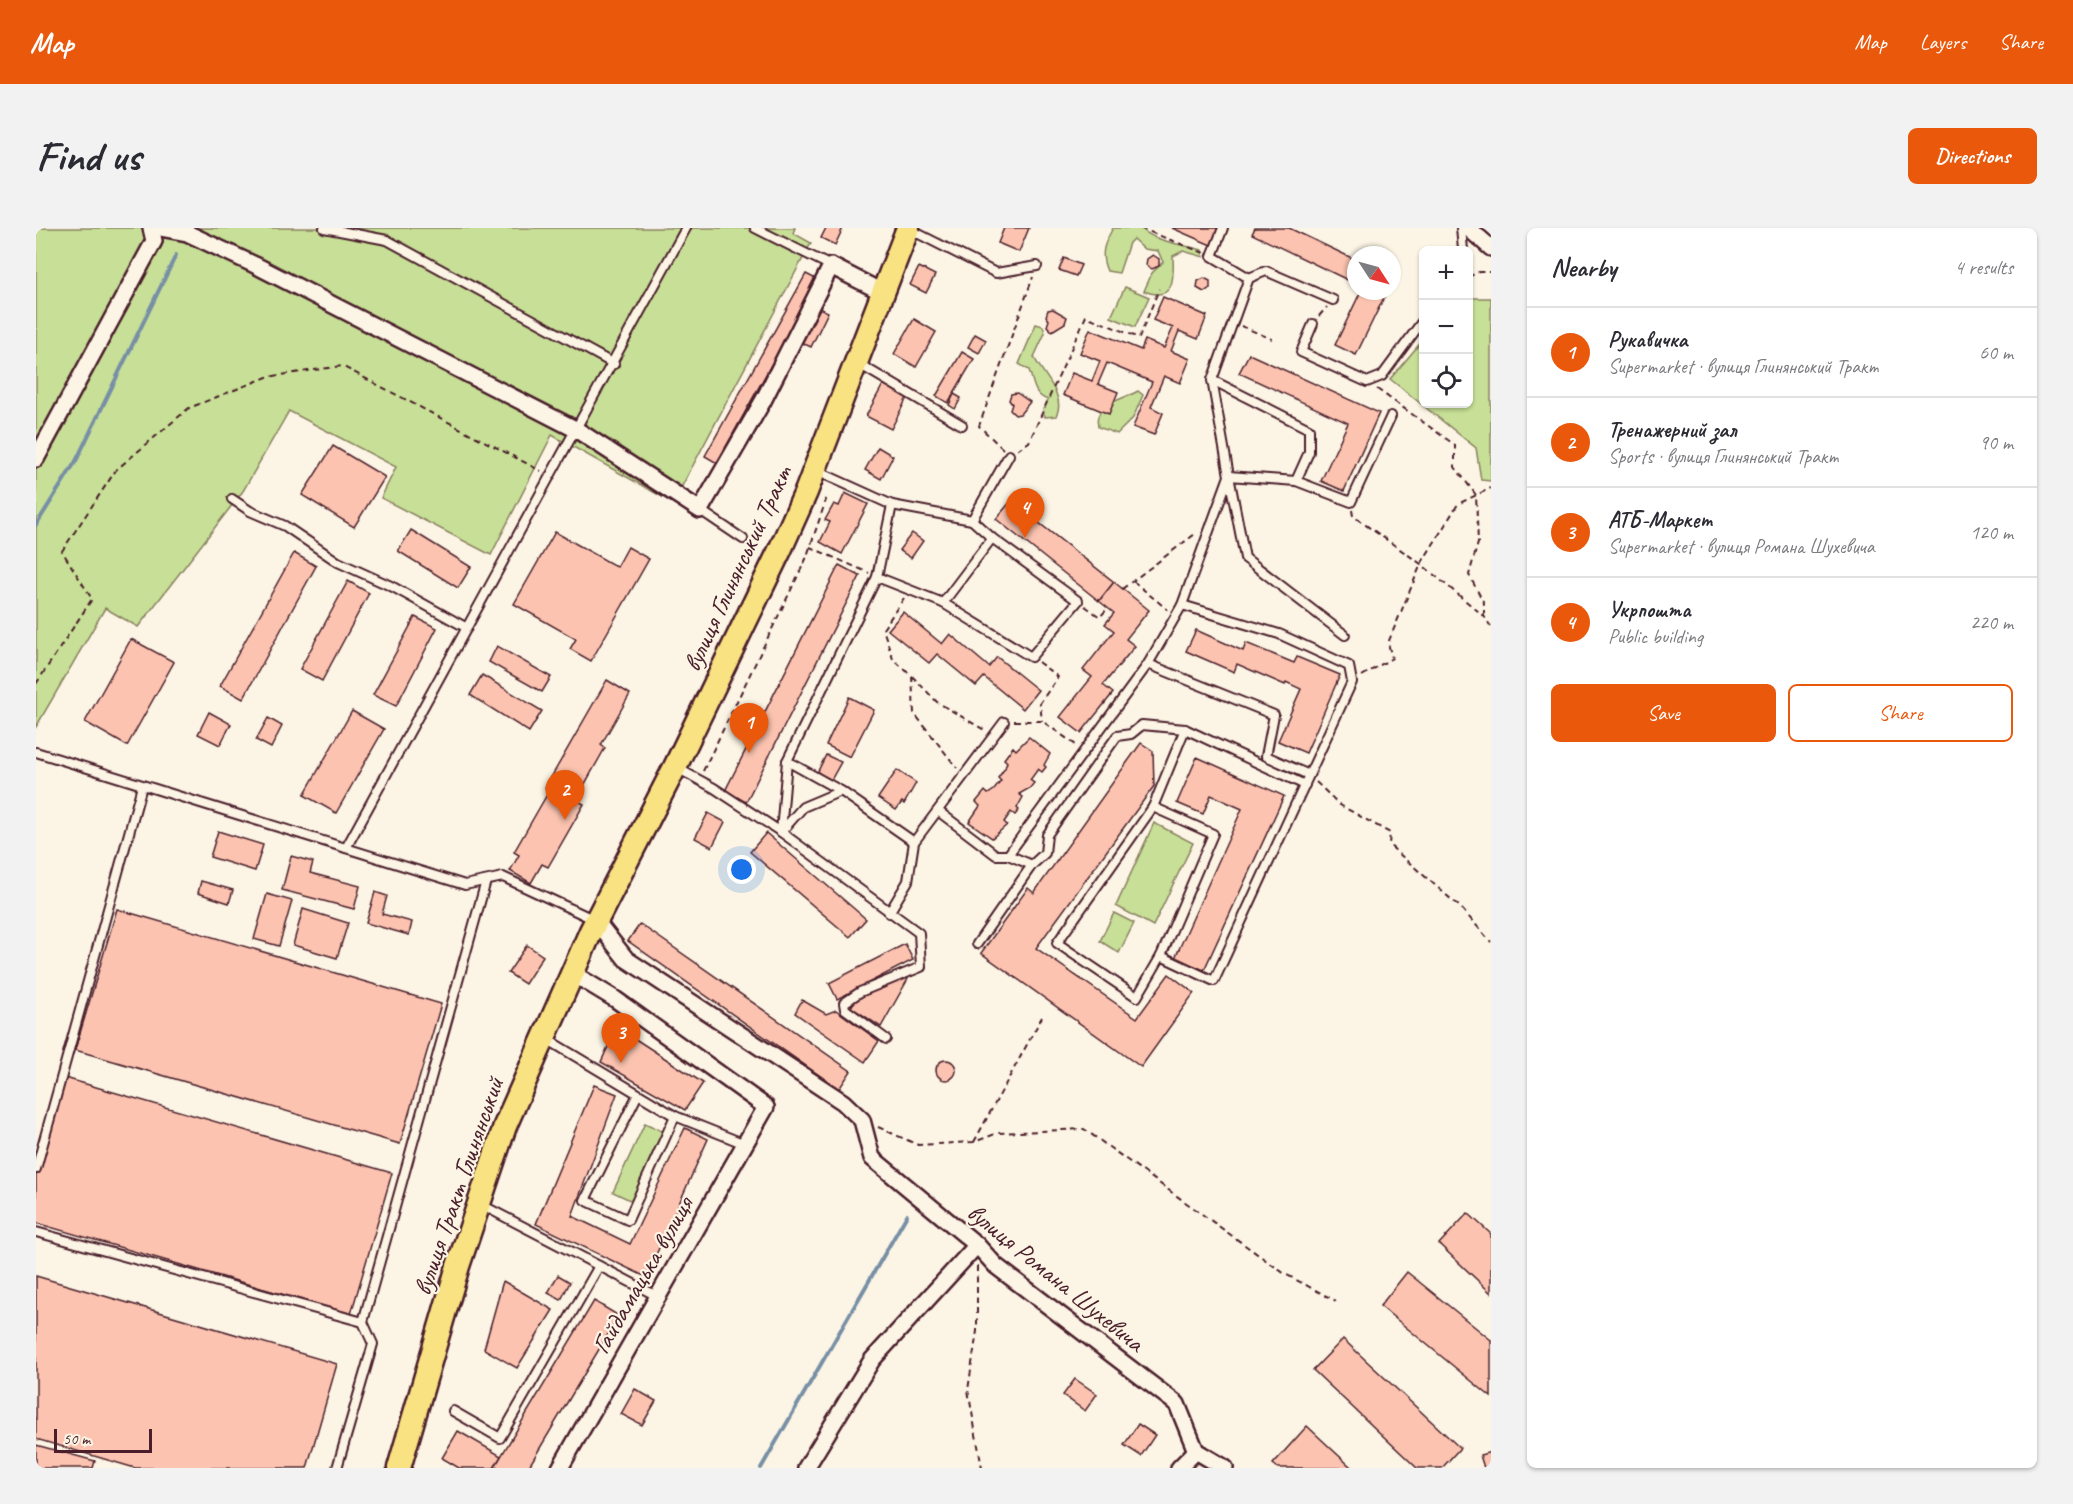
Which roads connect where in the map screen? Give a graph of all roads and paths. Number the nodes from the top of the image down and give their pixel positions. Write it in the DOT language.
graph roads {
  1 [pos="151,228"];
  2 [pos="160,228"];
  3 [pos="324,228"];
  4 [pos="687,228"];
  5 [pos="755,228"];
  6 [pos="908,228"];
  7 [pos="1140,228"];
  8 [pos="1223,228"];
  9 [pos="1461,228"];
  10 [pos="1468,228"];
  11 [pos="1463,246"];
  12 [pos="1491,248"];
  13 [pos="1212,256"];
  14 [pos="831,266"];
  15 [pos="1037,266"];
  16 [pos="1491,272"];
  17 [pos="1473,275"];
  18 [pos="1249,278"];
  19 [pos="1160,289"];
  20 [pos="884,292"];
  21 [pos="1333,300"];
  22 [pos="1233,322"];
  23 [pos="1313,324"];
  24 [pos="1419,326"];
  25 [pos="1272,339"];
  26 [pos="856,362"];
  27 [pos="614,364"];
  28 [pos="1212,381"];
  29 [pos="1367,382"];
  30 [pos="1391,416"];
  31 [pos="962,425"];
  32 [pos="577,430"];
  33 [pos="1009,455"];
  34 [pos="36,459"];
  35 [pos="814,470"];
  36 [pos="551,476"];
  37 [pos="1229,476"];
  38 [pos="1296,481"];
  39 [pos="1491,489"];
  40 [pos="814,495"];
  41 [pos="1476,495"];
  42 [pos="232,499"];
  43 [pos="1351,502"];
  44 [pos="892,505"];
  45 [pos="700,510"];
  46 [pos="972,520"];
  47 [pos="1212,522"];
  48 [pos="992,538"];
  49 [pos="743,539"];
  50 [pos="810,547"];
  51 [pos="1421,564"];
  52 [pos="877,577"];
  53 [pos="1133,581"];
  54 [pos="1122,589"];
  55 [pos="909,590"];
  56 [pos="1078,601"];
  57 [pos="943,603"];
  58 [pos="1182,605"];
  59 [pos="1108,608"];
  60 [pos="1176,616"];
  61 [pos="1484,616"];
  62 [pos="1491,627"];
  63 [pos="467,628"];
  64 [pos="1345,635"];
  65 [pos="1032,657"];
  66 [pos="1148,664"];
  67 [pos="912,676"];
  68 [pos="1352,682"];
  69 [pos="36,684"];
  70 [pos="1042,721"];
  71 [pos="1004,722"];
  72 [pos="1185,729"];
  73 [pos="993,736"];
  74 [pos="36,752"];
  75 [pos="1085,752"];
  76 [pos="788,761"];
  77 [pos="675,767"];
  78 [pos="1309,775"];
  79 [pos="963,777"];
  80 [pos="699,780"];
  81 [pos="1305,785"];
  82 [pos="142,786"];
  83 [pos="841,791"];
  84 [pos="1153,807"];
  85 [pos="938,811"];
  86 [pos="781,832"];
  87 [pos="914,842"];
  88 [pos="346,848"];
  89 [pos="1008,855"];
  90 [pos="1032,866"];
  91 [pos="486,880"];
  92 [pos="889,913"];
  93 [pos="594,926"];
  94 [pos="1491,942"];
  95 [pos="977,944"];
  96 [pos="1161,956"];
  97 [pos="572,973"];
  98 [pos="1042,1017"];
  99 [pos="544,1037"];
  100 [pos="886,1039"];
  101 [pos="638,1094"];
  102 [pos="675,1116"];
  103 [pos="862,1120"];
  104 [pos="975,1142"];
  105 [pos="745,1144"];
  106 [pos="36,1169"];
  107 [pos="479,1204"];
  108 [pos="36,1232"];
  109 [pos="977,1245"];
  110 [pos="599,1266"];
  111 [pos="657,1296"];
  112 [pos="1336,1301"];
  113 [pos="363,1322"];
  114 [pos="453,1412"];
  115 [pos="1196,1451"];
  116 [pos="337,1468"];
  117 [pos="399,1468"];
  118 [pos="560,1468"];
  119 [pos="806,1468"];
  120 [pos="982,1468"];
  121 [pos="1179,1468"];
  122 [pos="1225,1468"];
  1 -- 34 [label="street"];
  2 -- 32 [label="street"];
  3 -- 27 [label="lane"];
  4 -- 27 [label="lane"];
  5 -- 14 [label="lane"];
  6 -- 15 [label="lane"];
  6 -- 20 [label="main road, вулиця Глинянський Тракт"];
  7 -- 13 [label="path"];
  8 -- 13 [label="lane"];
  9 -- 11 [label="lane"];
  10 -- 12 [label="street"];
  13 -- 18 [label="lane"];
  14 -- 20 [label="street"];
  14 -- 45 [label="street"];
  15 -- 33 [label="path"];
  16 -- 17 [label="path"];
  18 -- 21 [label="lane"];
  18 -- 22 [label="lane"];
  19 -- 33 [label="path"];
  20 -- 26 [label="main road, вулиця Глинянський Тракт"];
  21 -- 23 [label="path"];
  22 -- 25 [label="path"];
  22 -- 28 [label="lane"];
  23 -- 29 [label="lane"];
  24 -- 29 [label="lane"];
  26 -- 31 [label="lane"];
  26 -- 35 [label="main road, вулиця Глинянський Тракт"];
  27 -- 32 [label="lane"];
  28 -- 37 [label="lane"];
  28 -- 38 [label="lane"];
  29 -- 41 [label="path"];
  30 -- 43 [label="lane"];
  32 -- 36 [label="lane"];
  32 -- 45 [label="street"];
  33 -- 46 [label="lane"];
  35 -- 44 [label="lane"];
  35 -- 77 [label="main road, вулиця Глинянський Тракт"];
  36 -- 63 [label="lane"];
  36 -- 69 [label="path"];
  37 -- 38 [label="lane"];
  37 -- 47 [label="lane"];
  37 -- 64 [label="lane"];
  38 -- 43 [label="lane"];
  39 -- 41 [label="path"];
  40 -- 50 [label="path"];
  41 -- 51 [label="path"];
  41 -- 61 [label="path"];
  42 -- 63 [label="lane"];
  43 -- 51 [label="path"];
  44 -- 46 [label="lane"];
  44 -- 52 [label="lane"];
  45 -- 49 [label="lane"];
  46 -- 48 [label="lane"];
  47 -- 53 [label="path"];
  47 -- 58 [label="lane"];
  48 -- 56 [label="lane"];
  48 -- 57 [label="lane"];
  50 -- 52 [label="path"];
  50 -- 80 [label="path"];
  51 -- 61 [label="path"];
  51 -- 68 [label="path"];
  52 -- 55 [label="lane"];
  52 -- 76 [label="lane"];
  53 -- 54 [label="path"];
  53 -- 60 [label="path"];
  55 -- 57 [label="lane"];
  55 -- 67 [label="path"];
  56 -- 59 [label="path"];
  56 -- 65 [label="lane"];
  57 -- 65 [label="lane"];
  58 -- 60 [label="lane"];
  58 -- 68 [label="lane"];
  60 -- 66 [label="lane"];
  61 -- 62 [label="path"];
  63 -- 88 [label="lane"];
  65 -- 70 [label="path"];
  66 -- 75 [label="lane"];
  66 -- 78 [label="lane"];
  67 -- 73 [label="path"];
  67 -- 79 [label="path"];
  68 -- 78 [label="lane"];
  70 -- 71 [label="path"];
  70 -- 75 [label="path"];
  71 -- 73 [label="lane"];
  72 -- 81 [label="lane"];
  72 -- 84 [label="lane"];
  72 -- 90 [label="lane"];
  73 -- 79 [label="lane"];
  74 -- 82 [label="lane"];
  75 -- 89 [label="lane"];
  76 -- 83 [label="lane"];
  76 -- 86 [label="lane"];
  77 -- 80 [label="lane"];
  77 -- 93 [label="main road, вулиця Глинянський Тракт"];
  78 -- 81 [label="lane"];
  78 -- 94 [label="path"];
  79 -- 85 [label="lane"];
  80 -- 86 [label="lane"];
  81 -- 96 [label="lane"];
  82 -- 88 [label="lane"];
  82 -- 106 [label="lane"];
  83 -- 86 [label="lane"];
  83 -- 87 [label="lane"];
  84 -- 96 [label="lane"];
  84 -- 96 [label="lane"];
  85 -- 87 [label="lane"];
  85 -- 89 [label="lane"];
  86 -- 92 [label="lane"];
  87 -- 92 [label="lane"];
  88 -- 91 [label="lane"];
  89 -- 90 [label="lane"];
  90 -- 95 [label="lane"];
  91 -- 93 [label="lane"];
  91 -- 113 [label="lane"];
  92 -- 100 [label="lane"];
  93 -- 97 [label="main road, вулиця Тракт Глинянський"];
  93 -- 103 [label="street"];
  97 -- 99 [label="main road, вулиця Тракт Глинянський"];
  97 -- 105 [label="street, Гайдамацька вулиця"];
  98 -- 104 [label="path"];
  99 -- 101 [label="lane"];
  99 -- 107 [label="main road, вулиця Тракт Глинянський"];
  101 -- 102 [label="lane"];
  101 -- 102 [label="lane"];
  102 -- 105 [label="lane"];
  103 -- 104 [label="path"];
  103 -- 109 [label="street, вулиця Романа Шухевича"];
  104 -- 112 [label="path"];
  105 -- 111 [label="street, Гайдамацька вулиця"];
  107 -- 110 [label="lane"];
  107 -- 117 [label="main road, вулиця Тракт Глинянський"];
  108 -- 113 [label="lane"];
  109 -- 115 [label="street, вулиця Романа Шухевича"];
  109 -- 119 [label="street"];
  109 -- 120 [label="path"];
  110 -- 111 [label="lane"];
  110 -- 114 [label="lane"];
  111 -- 118 [label="street, Гайдамацька вулиця"];
  113 -- 116 [label="lane"];
  115 -- 121 [label="street"];
  115 -- 122 [label="street"];
}
